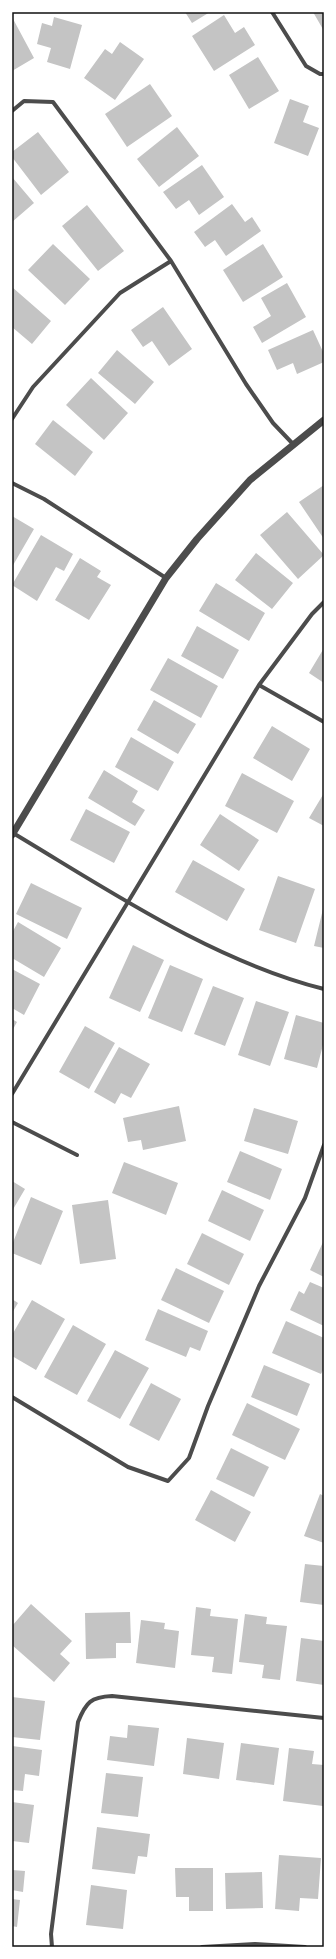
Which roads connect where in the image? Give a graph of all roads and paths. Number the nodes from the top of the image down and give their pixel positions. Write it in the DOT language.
graph roads {
  1 [pos="272,12"];
  2 [pos="322,74"];
  3 [pos="12,111"];
  4 [pos="171,261"];
  5 [pos="12,419"];
  6 [pos="324,420"];
  7 [pos="293,444"];
  8 [pos="12,483"];
  9 [pos="166,578"];
  10 [pos="324,602"];
  11 [pos="259,685"];
  12 [pos="324,722"];
  13 [pos="13,834"];
  14 [pos="129,903"];
  15 [pos="324,989"];
  16 [pos="12,1094"];
  17 [pos="12,1122"];
  18 [pos="324,1145"];
  19 [pos="76,1155"];
  20 [pos="12,1397"];
  21 [pos="324,1718"];
  22 [pos="52,1947"];
  23 [pos="202,1947"];
  24 [pos="305,1947"];
  1 -- 2 [label="street"];
  3 -- 4 [label="street"];
  4 -- 5 [label="street"];
  4 -- 7 [label="street"];
  6 -- 7 [label="street"];
  7 -- 9 [label="street"];
  8 -- 9 [label="street"];
  9 -- 13 [label="street"];
  10 -- 11 [label="street"];
  11 -- 12 [label="street"];
  11 -- 14 [label="street"];
  13 -- 14 [label="street"];
  14 -- 15 [label="street"];
  14 -- 16 [label="street"];
  17 -- 19 [label="street"];
  18 -- 20 [label="street"];
  21 -- 22 [label="street"];
  23 -- 24 [label="street"];
}
